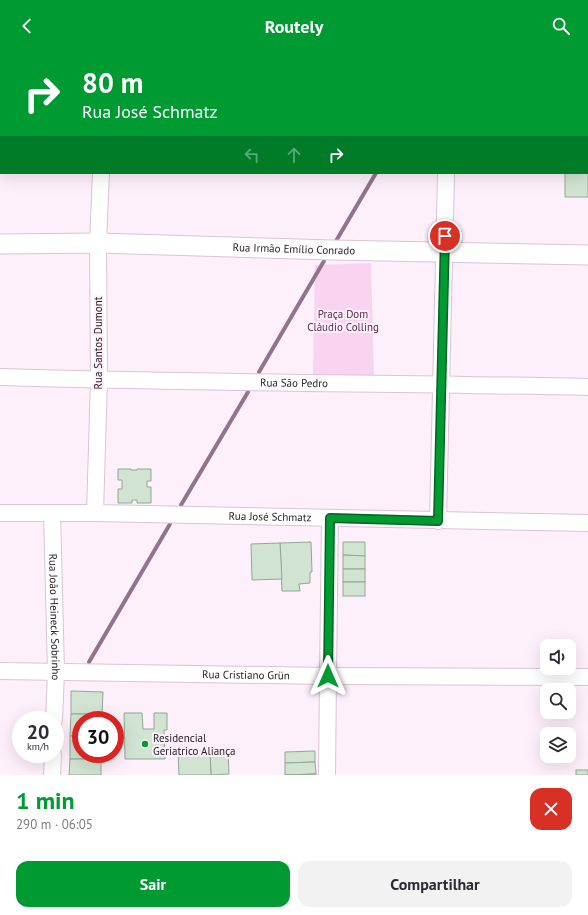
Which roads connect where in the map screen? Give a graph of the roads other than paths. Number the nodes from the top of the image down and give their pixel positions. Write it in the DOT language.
graph roads {
  1 [pos="101,174"];
  2 [pos="446,174"];
  3 [pos="98,243"];
  4 [pos="0,244"];
  5 [pos="445,252"];
  6 [pos="588,255"];
  7 [pos="0,378"];
  8 [pos="99,380"];
  9 [pos="442,384"];
  10 [pos="588,387"];
  11 [pos="0,513"];
  12 [pos="52,513"];
  13 [pos="95,513"];
  14 [pos="330,518"];
  15 [pos="438,521"];
  16 [pos="588,523"];
  17 [pos="0,671"];
  18 [pos="56,672"];
  19 [pos="328,676"];
  20 [pos="588,677"];
  21 [pos="54,711"];
  22 [pos="52,763"];
  23 [pos="52,775"];
  24 [pos="327,775"];
  1 -- 3 [label="street, Rua Santos Dumont"];
  2 -- 5 [label="street"];
  3 -- 4 [label="street, Rua Irmão Emílio Conrado"];
  3 -- 5 [label="street, Rua Irmão Emílio Conrado"];
  3 -- 8 [label="street, Rua Santos Dumont"];
  5 -- 6 [label="street, Rua Irmão Emílio Conrado"];
  5 -- 9 [label="street"];
  7 -- 8 [label="street, Rua São Pedro"];
  8 -- 9 [label="street, Rua São Pedro"];
  8 -- 13 [label="street, Rua Santos Dumont"];
  9 -- 10 [label="street, Rua São Pedro"];
  9 -- 15 [label="street"];
  11 -- 12 [label="street, Rua José Schmatz"];
  12 -- 13 [label="street, Rua José Schmatz"];
  12 -- 18 [label="street, Rua João Heineck Sobrinho"];
  13 -- 14 [label="street, Rua José Schmatz"];
  14 -- 15 [label="street, Rua José Schmatz"];
  14 -- 19 [label="street"];
  15 -- 16 [label="street, Rua José Schmatz"];
  17 -- 18 [label="street, Rua Cristiano Grün"];
  18 -- 19 [label="street, Rua Cristiano Grün"];
  18 -- 21 [label="street, Rua João Heineck Sobrinho"];
  19 -- 20 [label="street, Rua Cristiano Grün"];
  19 -- 24 [label="street"];
  22 -- 23 [label="street"];
}
